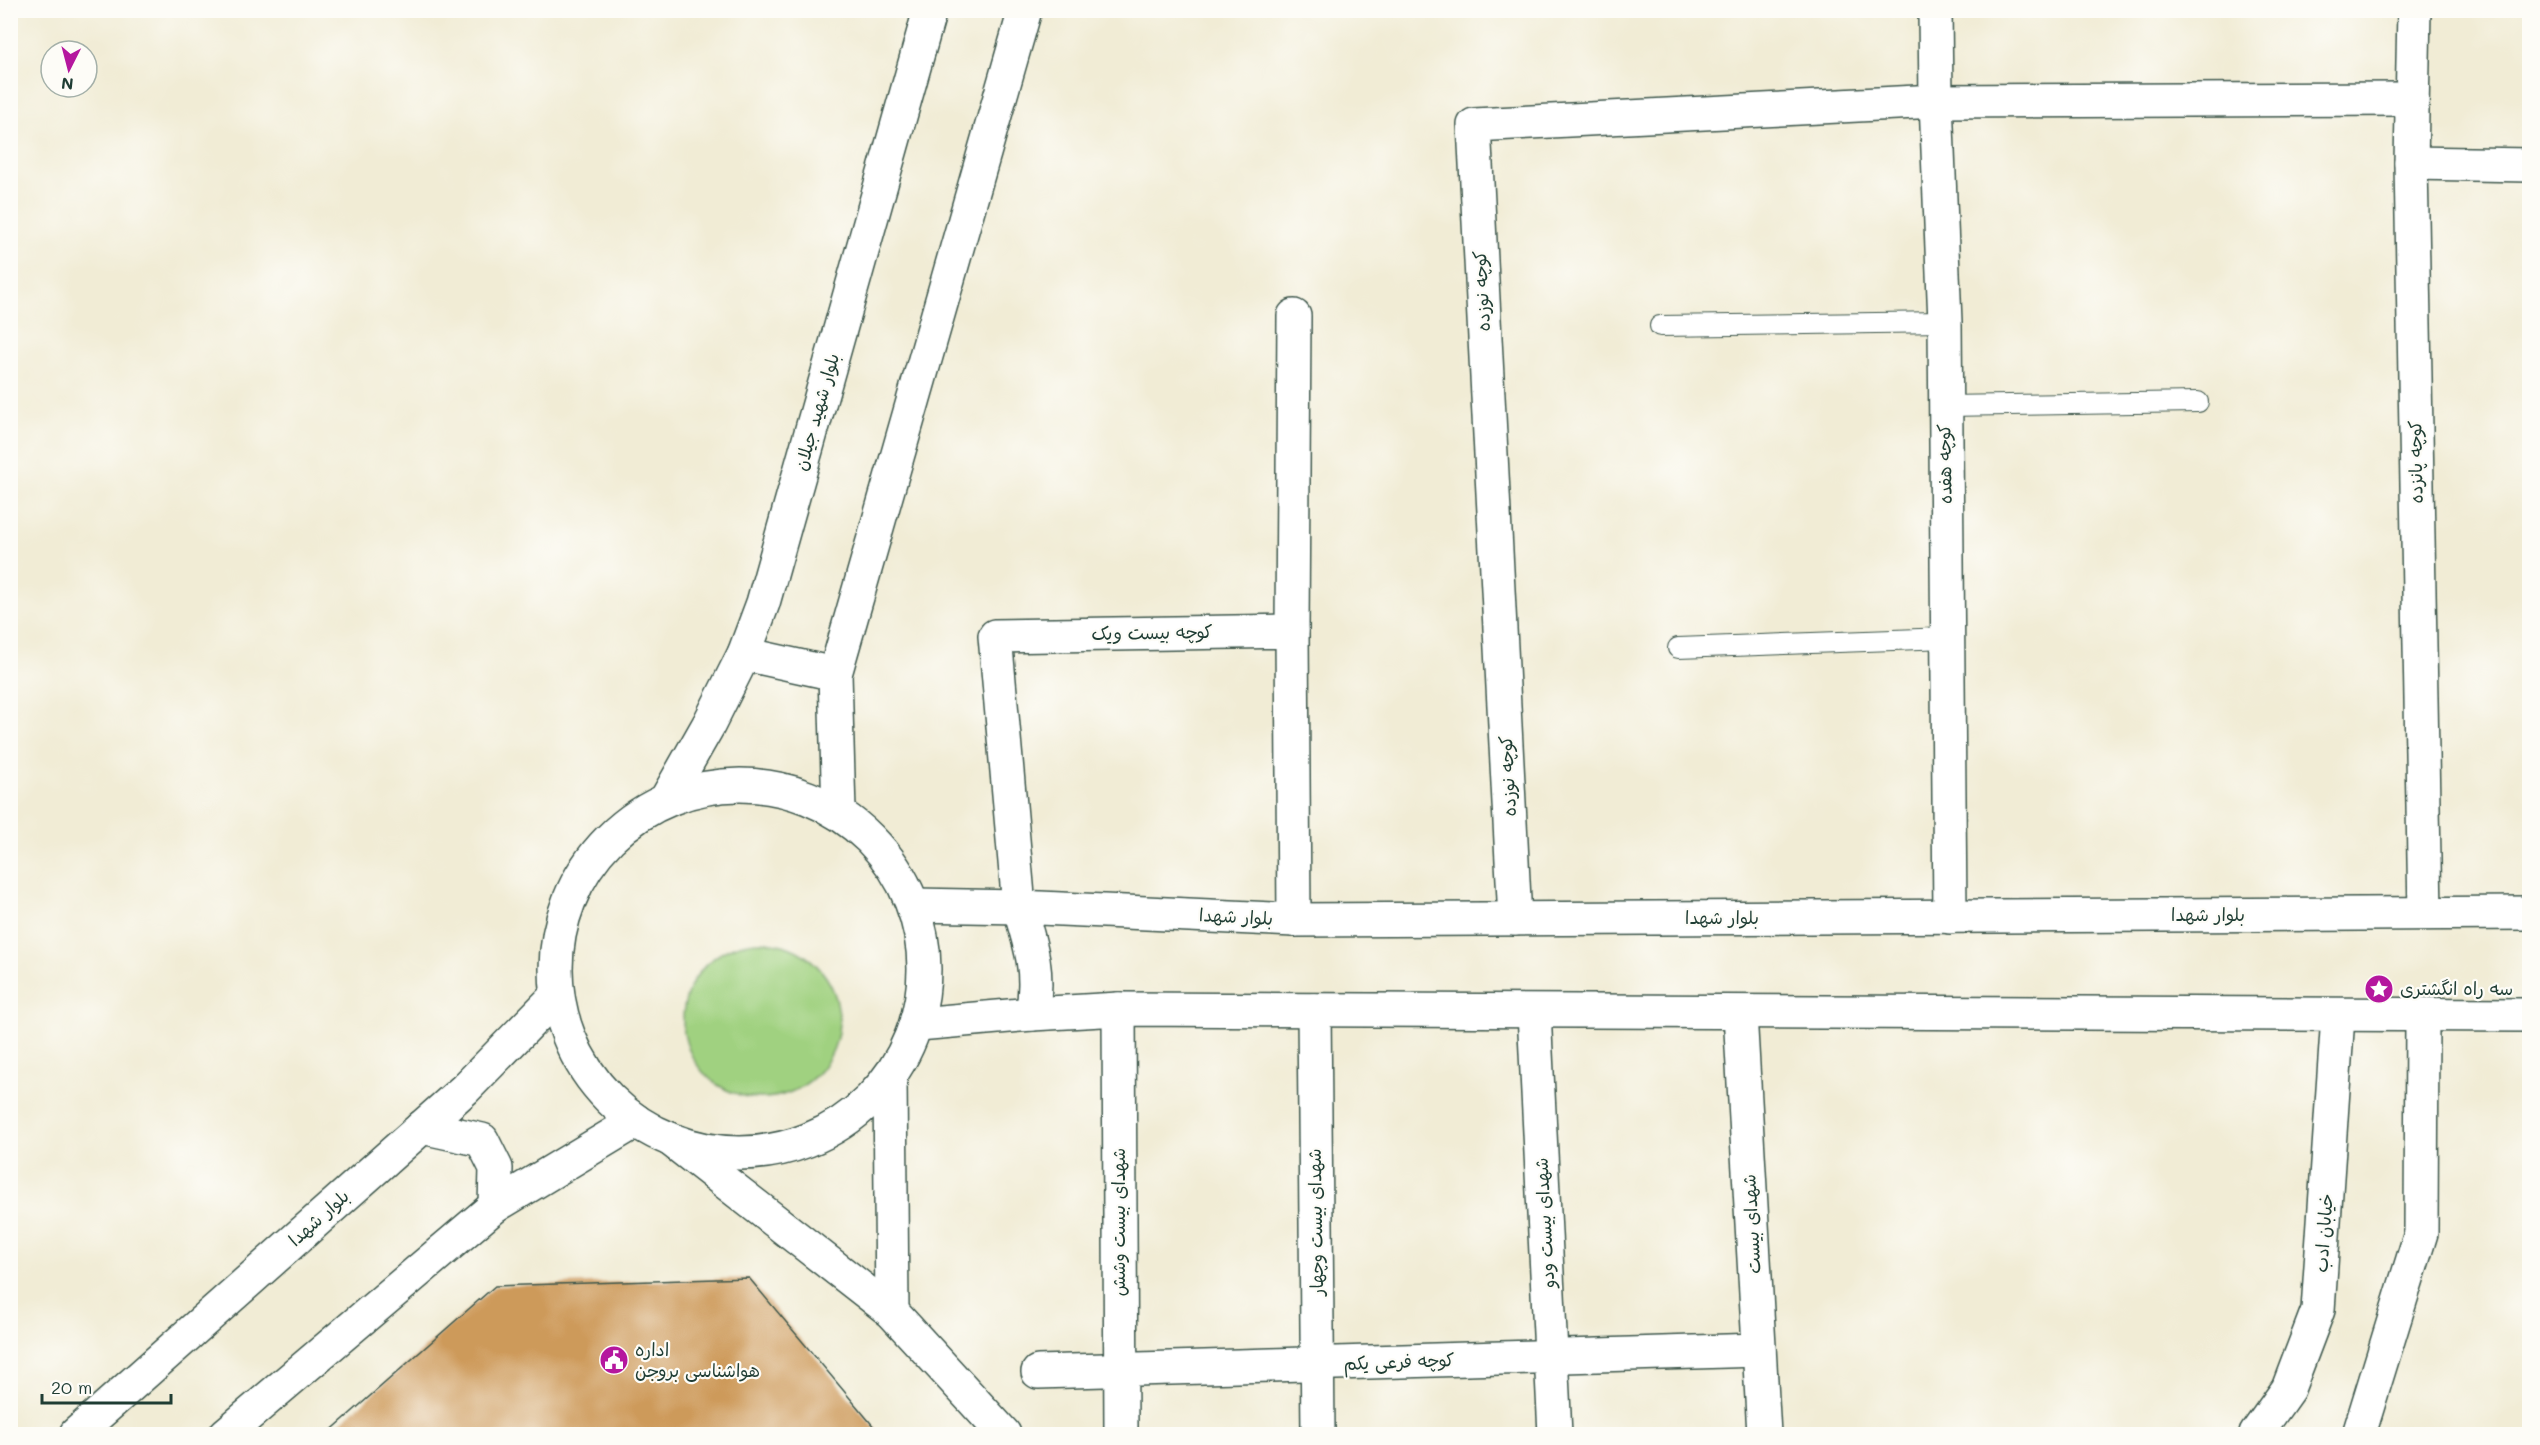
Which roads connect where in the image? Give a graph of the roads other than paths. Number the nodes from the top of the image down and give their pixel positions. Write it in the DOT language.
graph roads {
  1 [pos="930,10"];
  2 [pos="1025,10"];
  3 [pos="1935,10"];
  4 [pos="2415,10"];
  5 [pos="2410,99"];
  6 [pos="1935,101"];
  7 [pos="2411,163"];
  8 [pos="2529,165"];
  9 [pos="1294,316"];
  10 [pos="1945,322"];
  11 [pos="1660,326"];
  12 [pos="2198,402"];
  13 [pos="1945,406"];
  14 [pos="1292,631"];
  15 [pos="1947,638"];
  16 [pos="1678,648"];
  17 [pos="744,654"];
  18 [pos="835,674"];
  19 [pos="667,798"];
  20 [pos="839,812"];
  21 [pos="915,905"];
  22 [pos="1019,907"];
  23 [pos="2425,913"];
  24 [pos="2529,913"];
  25 [pos="1950,917"];
  26 [pos="1515,919"];
  27 [pos="1294,920"];
  28 [pos="557,995"];
  29 [pos="1119,1009"];
  30 [pos="1314,1010"];
  31 [pos="1534,1012"];
  32 [pos="1740,1013"];
  33 [pos="1032,1014"];
  34 [pos="2529,1015"];
  35 [pos="2338,1016"];
  36 [pos="2422,1016"];
  37 [pos="918,1024"];
  38 [pos="890,1079"];
  39 [pos="636,1121"];
  40 [pos="422,1127"];
  41 [pos="670,1139"];
  42 [pos="495,1206"];
  43 [pos="892,1312"];
  44 [pos="1760,1350"];
  45 [pos="1551,1357"];
  46 [pos="1317,1364"];
  47 [pos="1119,1371"];
  48 [pos="1038,1372"];
  49 [pos="76,1434"];
  50 [pos="226,1434"];
  51 [pos="1004,1434"];
  52 [pos="1121,1434"];
  53 [pos="1318,1434"];
  54 [pos="1555,1434"];
  55 [pos="1764,1434"];
  56 [pos="2256,1434"];
  57 [pos="2359,1434"];
  1 -- 17 [label="street, بلوار شهید جیلان"];
  2 -- 18 [label="street"];
  3 -- 6 [label="street, کوچه هفده"];
  4 -- 5 [label="street, کوچه پانزده"];
  5 -- 6 [label="street"];
  5 -- 7 [label="street, کوچه پانزده"];
  6 -- 10 [label="street, کوچه هفده"];
  6 -- 26 [label="street, کوچه نوزده"];
  7 -- 8 [label="street"];
  7 -- 23 [label="street, کوچه پانزده"];
  9 -- 14 [label="street"];
  10 -- 11 [label="lane"];
  10 -- 13 [label="street, کوچه هفده"];
  12 -- 13 [label="lane"];
  13 -- 15 [label="street, کوچه هفده"];
  14 -- 22 [label="street, کوچه بیست ویک"];
  14 -- 27 [label="street"];
  15 -- 16 [label="lane"];
  15 -- 25 [label="street, کوچه هفده"];
  17 -- 18 [label="street"];
  17 -- 19 [label="street, بلوار شهید جیلان"];
  18 -- 20 [label="street"];
  19 -- 20 [label="street"];
  19 -- 28 [label="street"];
  20 -- 21 [label="street"];
  21 -- 22 [label="street, بلوار شهدا"];
  21 -- 37 [label="street"];
  22 -- 27 [label="street, بلوار شهدا"];
  22 -- 33 [label="street"];
  23 -- 24 [label="street, بلوار شهدا"];
  23 -- 25 [label="street, بلوار شهدا"];
  25 -- 26 [label="street, بلوار شهدا"];
  26 -- 27 [label="street, بلوار شهدا"];
  28 -- 39 [label="street"];
  28 -- 40 [label="street, بلوار شهدا"];
  29 -- 30 [label="street"];
  29 -- 33 [label="street"];
  29 -- 47 [label="street, شهدای بیست وشش"];
  30 -- 31 [label="street"];
  30 -- 46 [label="street, شهدای بیست وچهار"];
  31 -- 32 [label="street"];
  31 -- 45 [label="street, شهدای بیست ودو"];
  32 -- 35 [label="street"];
  32 -- 44 [label="street, شهدای بیست"];
  33 -- 37 [label="street"];
  34 -- 36 [label="street"];
  35 -- 36 [label="street"];
  35 -- 56 [label="street, خیابان ادب"];
  36 -- 57 [label="street"];
  37 -- 38 [label="street"];
  38 -- 41 [label="street"];
  38 -- 43 [label="street"];
  39 -- 41 [label="street"];
  39 -- 42 [label="street"];
  40 -- 42 [label="street"];
  40 -- 49 [label="street, بلوار شهدا"];
  41 -- 43 [label="street"];
  42 -- 50 [label="street"];
  43 -- 51 [label="street"];
  44 -- 45 [label="street, کوچه فرعی یکم"];
  44 -- 55 [label="street, شهدای بیست"];
  45 -- 46 [label="street, کوچه فرعی یکم"];
  45 -- 54 [label="street, شهدای بیست ودو"];
  46 -- 47 [label="street, کوچه فرعی یکم"];
  46 -- 53 [label="street, شهدای بیست وچهار"];
  47 -- 48 [label="street, کوچه فرعی یکم"];
  47 -- 52 [label="street, شهدای بیست وشش"];
}
